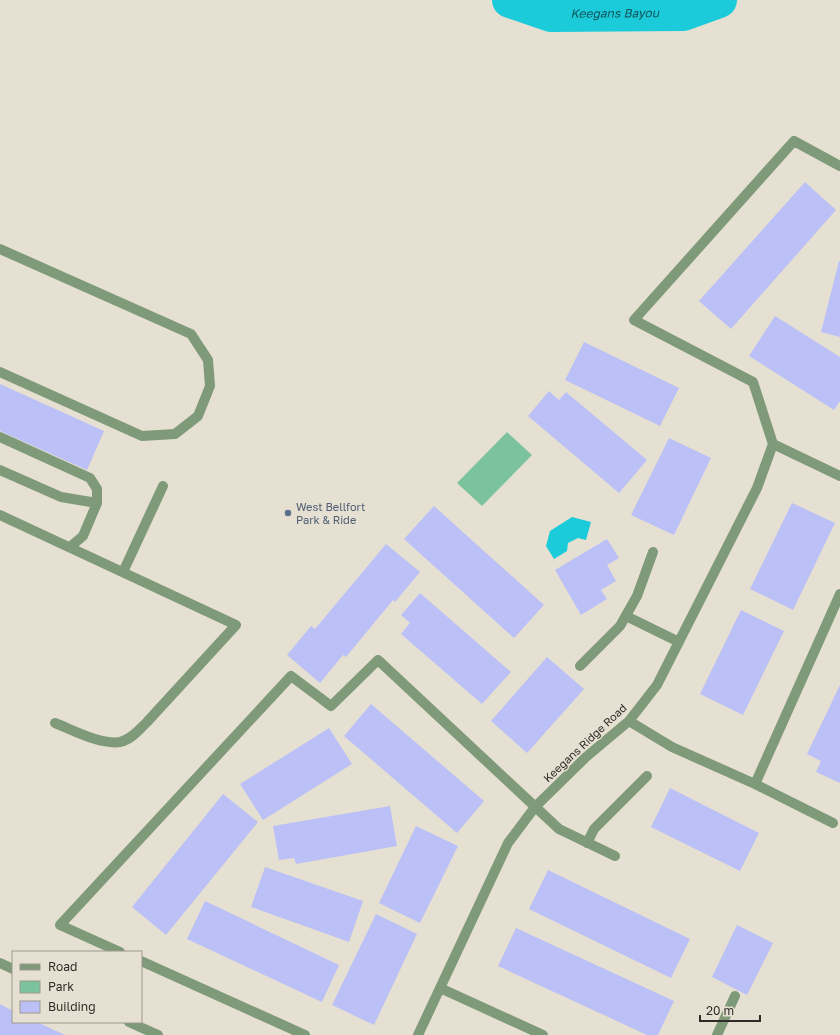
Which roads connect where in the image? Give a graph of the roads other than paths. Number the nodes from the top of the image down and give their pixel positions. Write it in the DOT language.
graph roads {
  1 [pos="840,166"];
  2 [pos="0,249"];
  3 [pos="0,372"];
  4 [pos="0,437"];
  5 [pos="773,444"];
  6 [pos="0,470"];
  7 [pos="840,476"];
  8 [pos="163,486"];
  9 [pos="97,503"];
  10 [pos="0,515"];
  11 [pos="70,547"];
  12 [pos="654,552"];
  13 [pos="123,572"];
  14 [pos="840,594"];
  15 [pos="626,616"];
  16 [pos="679,642"];
  17 [pos="580,666"];
  18 [pos="629,721"];
  19 [pos="55,722"];
  20 [pos="647,776"];
  21 [pos="755,784"];
  22 [pos="535,807"];
  23 [pos="832,823"];
  24 [pos="587,843"];
  25 [pos="615,856"];
  26 [pos="118,951"];
  27 [pos="142,961"];
  28 [pos="0,963"];
  29 [pos="12,969"];
  30 [pos="440,988"];
  31 [pos="735,996"];
  32 [pos="131,1023"];
  33 [pos="158,1035"];
  34 [pos="305,1035"];
  35 [pos="418,1035"];
  36 [pos="543,1035"];
  37 [pos="717,1035"];
  1 -- 5 [label="street"];
  2 -- 3 [label="street"];
  4 -- 9 [label="street"];
  5 -- 7 [label="street"];
  5 -- 16 [label="street, Keegans Ridge Road"];
  6 -- 9 [label="street"];
  8 -- 13 [label="street"];
  9 -- 11 [label="street"];
  10 -- 11 [label="street"];
  11 -- 13 [label="street"];
  12 -- 15 [label="street"];
  13 -- 19 [label="street"];
  14 -- 21 [label="street"];
  15 -- 16 [label="street"];
  15 -- 17 [label="street"];
  16 -- 18 [label="street, Keegans Ridge Road"];
  18 -- 21 [label="street"];
  18 -- 22 [label="street, Keegans Ridge Road"];
  20 -- 24 [label="street"];
  21 -- 23 [label="street"];
  22 -- 24 [label="street"];
  22 -- 26 [label="street"];
  22 -- 30 [label="street, Keegans Ridge Road"];
  24 -- 25 [label="street"];
  27 -- 34 [label="street"];
  28 -- 29 [label="street"];
  30 -- 35 [label="street, Keegans Ridge Road"];
  30 -- 36 [label="street"];
  31 -- 37 [label="street"];
  32 -- 33 [label="street"];
}
